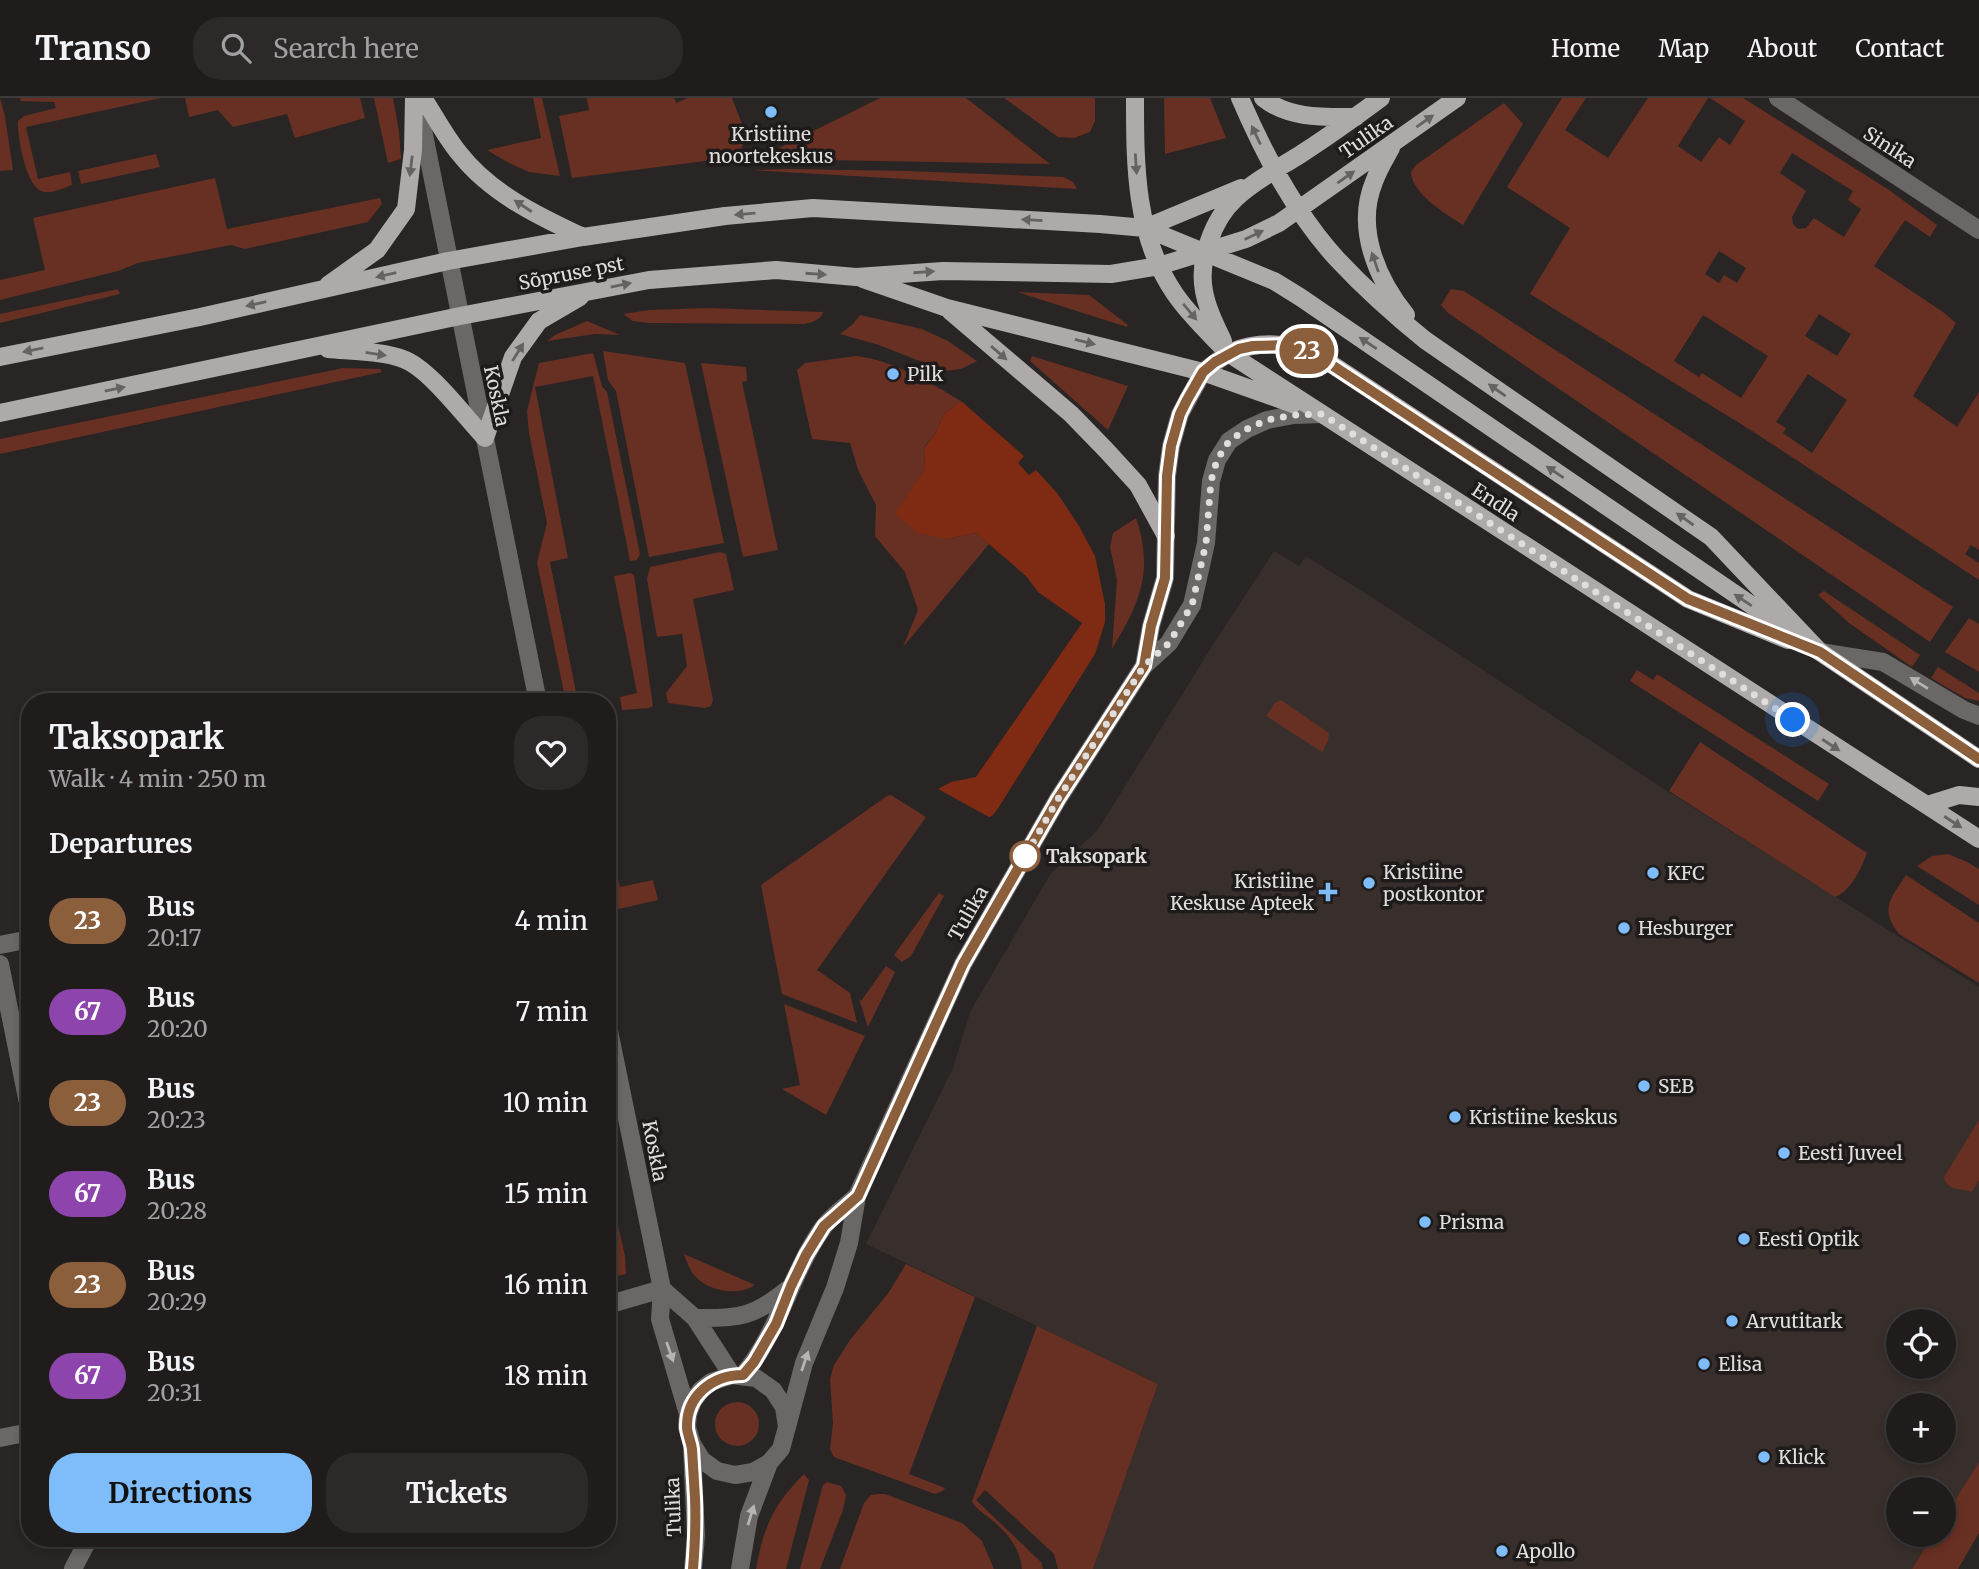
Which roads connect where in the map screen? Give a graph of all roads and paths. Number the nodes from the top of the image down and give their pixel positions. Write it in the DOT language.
graph roads {
  1 [pos="415,98"];
  2 [pos="423,98"];
  3 [pos="1135,98"];
  4 [pos="1240,98"];
  5 [pos="1263,98"];
  6 [pos="1381,98"];
  7 [pos="1457,98"];
  8 [pos="1778,98"];
  9 [pos="1356,117"];
  10 [pos="1393,143"];
  11 [pos="1275,171"];
  12 [pos="1255,182"];
  13 [pos="1299,210"];
  14 [pos="1145,229"];
  15 [pos="1979,230"];
  16 [pos="583,237"];
  17 [pos="1207,253"];
  18 [pos="449,261"];
  19 [pos="1159,266"];
  20 [pos="856,277"];
  21 [pos="323,289"];
  22 [pos="592,290"];
  23 [pos="947,308"];
  24 [pos="460,316"];
  25 [pos="1425,340"];
  26 [pos="309,348"];
  27 [pos="1228,353"];
  28 [pos="0,357"];
  29 [pos="1203,372"];
  30 [pos="0,413"];
  31 [pos="1322,414"];
  32 [pos="485,438"];
  33 [pos="1166,536"];
  34 [pos="1820,652"];
  35 [pos="1144,666"];
  36 [pos="536,693"];
  37 [pos="1979,716"];
  38 [pos="1979,759"];
  39 [pos="1979,797"];
  40 [pos="1927,806"];
  41 [pos="1979,839"];
  42 [pos="21,941"];
  43 [pos="0,945"];
  44 [pos="0,964"];
  45 [pos="616,1065"];
  46 [pos="21,1068"];
  47 [pos="858,1196"];
  48 [pos="791,1286"];
  49 [pos="662,1289"];
  50 [pos="616,1302"];
  51 [pos="695,1318"];
  52 [pos="737,1375"];
  53 [pos="688,1414"];
  54 [pos="787,1427"];
  55 [pos="21,1434"];
  56 [pos="0,1438"];
  57 [pos="692,1444"];
  58 [pos="769,1463"];
  59 [pos="84,1547"];
  60 [pos="73,1569"];
  61 [pos="693,1569"];
  62 [pos="740,1569"];
  1 -- 18 [label="street, Koskla"];
  1 -- 21 [label="main road, one-way"];
  16 -- 2 [label="main road, one-way"];
  3 -- 14 [label="main road, Endla, one-way"];
  11 -- 4 [label="main road, one-way"];
  5 -- 9 [label="main road"];
  6 -- 9 [label="main road, Tulika"];
  10 -- 7 [label="main road, Tulika, one-way"];
  8 -- 15 [label="street, Sinika"];
  9 -- 11 [label="main road, Tulika"];
  13 -- 10 [label="main road, Tulika, one-way"];
  25 -- 10 [label="main road, one-way"];
  11 -- 12 [label="main road, Tulika"];
  11 -- 13 [label="main road"];
  12 -- 14 [label="main road"];
  12 -- 17 [label="main road"];
  17 -- 13 [label="main road, Tulika, one-way"];
  13 -- 25 [label="main road"];
  14 -- 16 [label="main road, Sõpruse pst, one-way"];
  14 -- 17 [label="main road"];
  14 -- 19 [label="main road, Endla"];
  16 -- 18 [label="main road, Sõpruse pst"];
  17 -- 19 [label="main road, Sõpruse pst"];
  17 -- 27 [label="main road"];
  34 -- 17 [label="main road, one-way"];
  18 -- 21 [label="main road, Sõpruse pst, one-way"];
  18 -- 24 [label="street, Koskla"];
  20 -- 19 [label="main road, Sõpruse pst, one-way"];
  19 -- 27 [label="main road, Endla, one-way"];
  22 -- 20 [label="main road, Sõpruse pst, one-way"];
  20 -- 23 [label="main road"];
  21 -- 28 [label="main road, Sõpruse pst, one-way"];
  22 -- 24 [label="main road, Sõpruse pst"];
  32 -- 22 [label="main road, one-way"];
  23 -- 29 [label="main road, one-way"];
  23 -- 33 [label="main road, one-way"];
  24 -- 26 [label="main road, Sõpruse pst"];
  24 -- 32 [label="street, Koskla"];
  34 -- 25 [label="main road, one-way"];
  30 -- 26 [label="main road, Sõpruse pst, one-way"];
  26 -- 32 [label="main road, one-way"];
  27 -- 29 [label="street"];
  27 -- 31 [label="main road, Endla"];
  27 -- 34 [label="main road"];
  29 -- 31 [label="main road"];
  29 -- 33 [label="street, Tulika"];
  31 -- 35 [label="street, Tulika"];
  31 -- 40 [label="main road, Endla, one-way"];
  32 -- 36 [label="street, Koskla"];
  33 -- 35 [label="street, Tulika"];
  37 -- 34 [label="street, one-way"];
  34 -- 38 [label="main road"];
  35 -- 47 [label="street, Tulika"];
  39 -- 40 [label="main road"];
  40 -- 41 [label="main road, Endla, one-way"];
  42 -- 43 [label="street"];
  44 -- 46 [label="street"];
  45 -- 49 [label="street, Koskla"];
  47 -- 48 [label="street, Tulika"];
  54 -- 47 [label="street, Tulika, one-way"];
  48 -- 51 [label="street"];
  48 -- 52 [label="street, Tulika"];
  49 -- 50 [label="street"];
  49 -- 51 [label="street"];
  49 -- 53 [label="street, Koskla, one-way"];
  51 -- 52 [label="street"];
  52 -- 53 [label="street"];
  52 -- 54 [label="street"];
  53 -- 57 [label="street"];
  54 -- 58 [label="street"];
  55 -- 56 [label="street"];
  57 -- 58 [label="street"];
  57 -- 61 [label="street, Tulika"];
  62 -- 58 [label="street, one-way"];
  59 -- 60 [label="street"];
}
